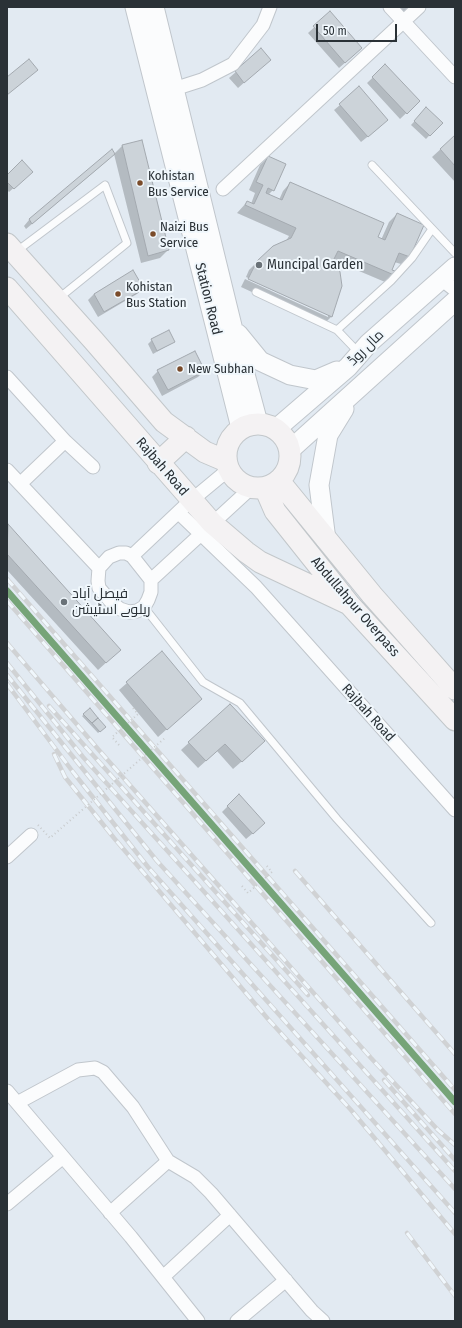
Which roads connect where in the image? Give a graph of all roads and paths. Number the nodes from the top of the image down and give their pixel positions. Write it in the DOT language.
graph roads {
  1 [pos="135,7"];
  2 [pos="154,7"];
  3 [pos="270,7"];
  4 [pos="390,7"];
  5 [pos="419,7"];
  6 [pos="403,21"];
  7 [pos="455,77"];
  8 [pos="174,89"];
  9 [pos="372,165"];
  10 [pos="223,189"];
  11 [pos="432,229"];
  12 [pos="455,253"];
  13 [pos="16,254"];
  14 [pos="450,279"];
  15 [pos="7,281"];
  16 [pos="7,288"];
  17 [pos="256,292"];
  18 [pos="57,299"];
  19 [pos="455,300"];
  20 [pos="232,326"];
  21 [pos="337,330"];
  22 [pos="354,360"];
  23 [pos="7,377"];
  24 [pos="357,389"];
  25 [pos="258,427"];
  26 [pos="186,437"];
  27 [pos="65,441"];
  28 [pos="290,450"];
  29 [pos="158,463"];
  30 [pos="227,466"];
  31 [pos="93,467"];
  32 [pos="7,470"];
  33 [pos="20,484"];
  34 [pos="265,486"];
  35 [pos="185,507"];
  36 [pos="206,528"];
  37 [pos="326,540"];
  38 [pos="132,556"];
  39 [pos="99,568"];
  40 [pos="151,580"];
  41 [pos="350,604"];
  42 [pos="144,607"];
  43 [pos="455,689"];
  44 [pos="132,707"];
  45 [pos="455,720"];
  46 [pos="166,737"];
  47 [pos="119,744"];
  48 [pos="455,810"];
  49 [pos="34,830"];
  50 [pos="7,857"];
  51 [pos="266,865"];
  52 [pos="242,886"];
  53 [pos="431,923"];
  54 [pos="7,1091"];
  55 [pos="17,1103"];
  56 [pos="63,1157"];
  57 [pos="168,1161"];
  58 [pos="7,1204"];
  59 [pos="110,1213"];
  60 [pos="230,1215"];
  61 [pos="163,1277"];
  62 [pos="286,1280"];
  63 [pos="198,1321"];
  64 [pos="237,1321"];
  65 [pos="323,1321"];
  1 -- 25 [label="main road, Station Road"];
  2 -- 8 [label="main road, Station Road"];
  3 -- 8 [label="street"];
  4 -- 6 [label="street"];
  5 -- 6 [label="street"];
  6 -- 7 [label="street"];
  6 -- 10 [label="street"];
  8 -- 20 [label="main road, Station Road"];
  9 -- 11 [label="lane"];
  11 -- 12 [label="lane"];
  11 -- 21 [label="lane"];
  13 -- 15 [label="main road"];
  13 -- 18 [label="main road"];
  13 -- 18 [label="lane"];
  14 -- 22 [label="main road, مال روڈ"];
  16 -- 29 [label="main road, Rajbah Road"];
  17 -- 21 [label="lane"];
  18 -- 26 [label="main road"];
  19 -- 24 [label="main road, مال روڈ"];
  20 -- 22 [label="main road"];
  20 -- 25 [label="main road, Station Road"];
  21 -- 22 [label="lane"];
  22 -- 25 [label="main road, مال روڈ"];
  23 -- 27 [label="street"];
  24 -- 28 [label="main road, مال روڈ"];
  24 -- 37 [label="main road"];
  25 -- 28 [label="main road"];
  25 -- 30 [label="main road"];
  26 -- 29 [label="main road"];
  26 -- 30 [label="main road"];
  27 -- 31 [label="street"];
  27 -- 33 [label="street"];
  28 -- 34 [label="main road"];
  29 -- 35 [label="main road, Rajbah Road"];
  30 -- 34 [label="main road"];
  30 -- 35 [label="street"];
  32 -- 33 [label="street"];
  33 -- 39 [label="street"];
  34 -- 36 [label="street"];
  34 -- 37 [label="main road, Abdullahpur Overpass"];
  34 -- 41 [label="main road, Abdullahpur Overpass"];
  35 -- 36 [label="main road, Rajbah Road"];
  35 -- 38 [label="street"];
  36 -- 40 [label="street"];
  36 -- 41 [label="main road, Rajbah Road"];
  36 -- 48 [label="street, Rajbah Road"];
  37 -- 43 [label="main road, Abdullahpur Overpass"];
  38 -- 39 [label="street"];
  38 -- 40 [label="street"];
  39 -- 42 [label="street"];
  40 -- 42 [label="street"];
  41 -- 45 [label="main road, Abdullahpur Overpass"];
  42 -- 53 [label="lane"];
  44 -- 47 [label="path, bridge"];
  46 -- 49 [label="path, bridge"];
  49 -- 50 [label="street"];
  51 -- 52 [label="path, bridge"];
  54 -- 55 [label="street"];
  55 -- 56 [label="street"];
  55 -- 57 [label="street"];
  56 -- 58 [label="street"];
  56 -- 59 [label="street"];
  57 -- 59 [label="street"];
  57 -- 60 [label="street"];
  59 -- 61 [label="street"];
  60 -- 61 [label="street"];
  60 -- 62 [label="street"];
  61 -- 63 [label="street"];
  62 -- 64 [label="street"];
  62 -- 65 [label="street"];
}
